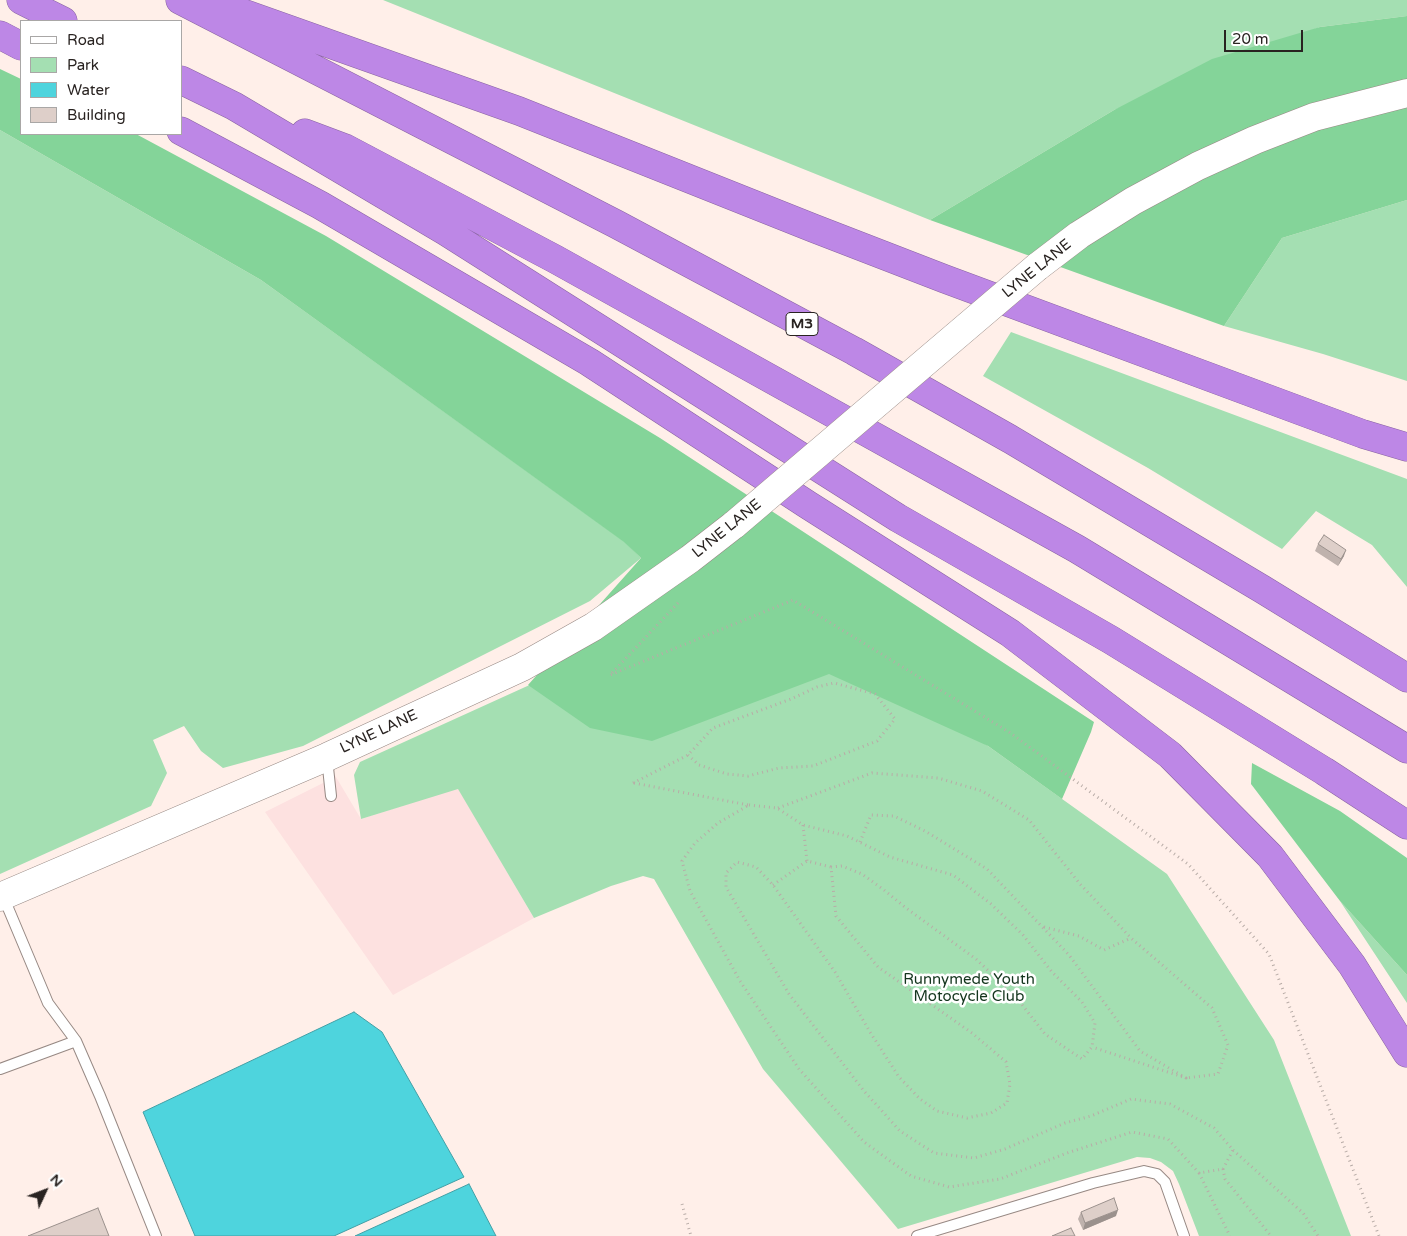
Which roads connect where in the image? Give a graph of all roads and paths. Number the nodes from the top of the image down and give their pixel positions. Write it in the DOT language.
graph roads {
  1 [pos="20,0"];
  2 [pos="180,0"];
  3 [pos="207,0"];
  4 [pos="62,20"];
  5 [pos="0,35"];
  6 [pos="20,45"];
  7 [pos="182,80"];
  8 [pos="1407,93"];
  9 [pos="234,106"];
  10 [pos="182,132"];
  11 [pos="1407,447"];
  12 [pos="683,597"];
  13 [pos="1407,678"];
  14 [pos="1407,749"];
  15 [pos="688,755"];
  16 [pos="327,757"];
  17 [pos="331,796"];
  18 [pos="749,805"];
  19 [pos="778,808"];
  20 [pos="1407,824"];
  21 [pos="804,825"];
  22 [pos="860,842"];
  23 [pos="807,861"];
  24 [pos="830,867"];
  25 [pos="773,885"];
  26 [pos="1,896"];
  27 [pos="1042,927"];
  28 [pos="1131,938"];
  29 [pos="76,1041"];
  30 [pos="1092,1047"];
  31 [pos="1407,1053"];
  32 [pos="0,1069"];
  33 [pos="1186,1078"];
  34 [pos="1233,1150"];
  35 [pos="1223,1169"];
  36 [pos="1199,1173"];
  37 [pos="682,1204"];
  38 [pos="156,1236"];
  39 [pos="691,1236"];
  40 [pos="917,1236"];
  41 [pos="1184,1236"];
  42 [pos="1230,1236"];
  43 [pos="1271,1236"];
  44 [pos="1318,1236"];
  45 [pos="1380,1236"];
  1 -- 4 [label="highway"];
  2 -- 13 [label="highway, M3"];
  3 -- 11 [label="highway"];
  5 -- 6 [label="highway"];
  7 -- 9 [label="highway"];
  8 -- 16 [label="street, LYNE LANE, bridge"];
  9 -- 14 [label="highway"];
  9 -- 20 [label="highway"];
  10 -- 31 [label="highway"];
  12 -- 45 [label="path"];
  15 -- 15 [label="path"];
  15 -- 18 [label="path"];
  16 -- 17 [label="lane"];
  16 -- 26 [label="street, LYNE LANE"];
  18 -- 19 [label="path"];
  18 -- 36 [label="path"];
  19 -- 21 [label="path"];
  19 -- 28 [label="path"];
  21 -- 22 [label="path"];
  21 -- 23 [label="path"];
  22 -- 27 [label="path"];
  22 -- 30 [label="path"];
  23 -- 24 [label="path"];
  23 -- 25 [label="path"];
  24 -- 25 [label="path"];
  24 -- 30 [label="path"];
  25 -- 34 [label="path"];
  26 -- 29 [label="lane"];
  27 -- 28 [label="path"];
  27 -- 33 [label="path"];
  28 -- 33 [label="path"];
  29 -- 32 [label="lane"];
  29 -- 38 [label="lane"];
  30 -- 33 [label="path"];
  34 -- 35 [label="path"];
  34 -- 44 [label="path"];
  35 -- 36 [label="path"];
  35 -- 43 [label="path"];
  36 -- 42 [label="path"];
  37 -- 39 [label="path"];
  40 -- 41 [label="lane"];
}
